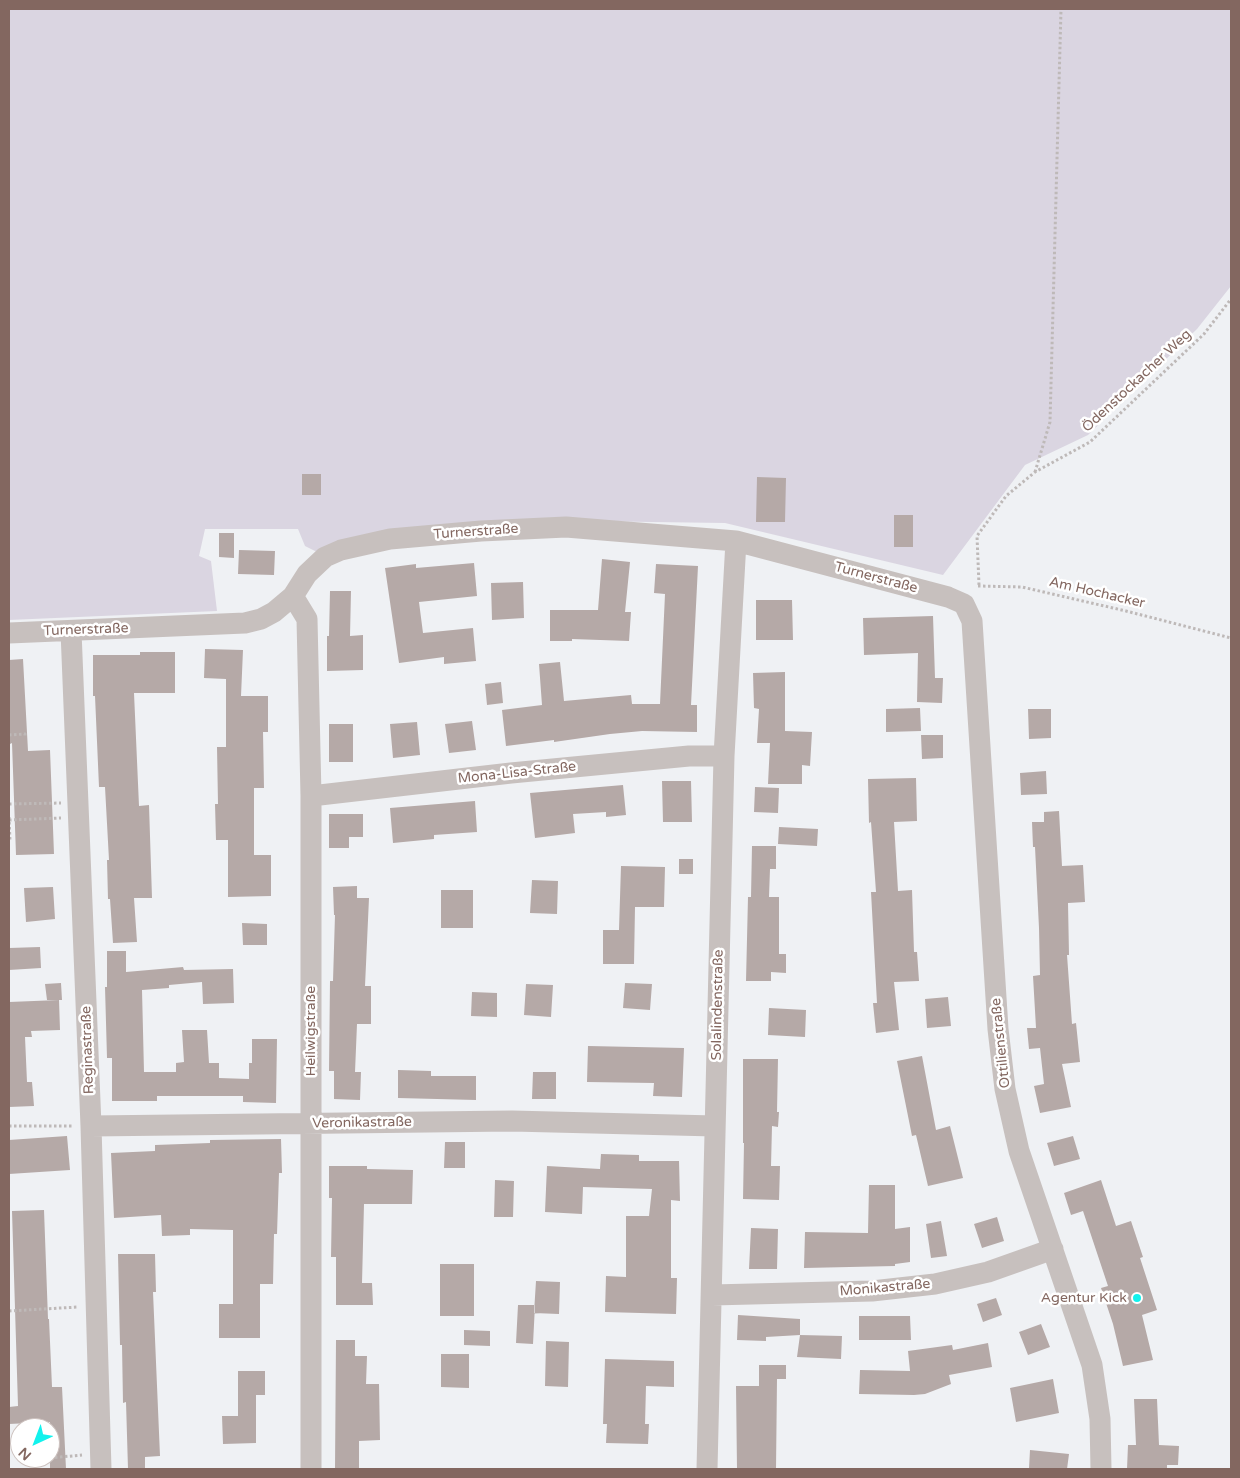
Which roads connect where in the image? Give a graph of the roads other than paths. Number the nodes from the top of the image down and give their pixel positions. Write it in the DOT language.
graph roads {
  1 [pos="736,541"];
  2 [pos="293,596"];
  3 [pos="964,604"];
  4 [pos="71,631"];
  5 [pos="9,633"];
  6 [pos="724,756"];
  7 [pos="311,796"];
  8 [pos="310,1123"];
  9 [pos="91,1126"];
  10 [pos="715,1126"];
  11 [pos="1053,1249"];
  12 [pos="712,1295"];
  13 [pos="100,1462"];
  14 [pos="311,1469"];
  15 [pos="707,1469"];
  16 [pos="1100,1469"];
  1 -- 2 [label="street, Turnerstraße"];
  1 -- 3 [label="street, Turnerstraße"];
  1 -- 6 [label="street, Solalindenstraße"];
  2 -- 4 [label="street, Turnerstraße"];
  2 -- 7 [label="street, Heilwigstraße"];
  3 -- 11 [label="street, Ottilienstraße"];
  4 -- 5 [label="street, Turnerstraße"];
  4 -- 9 [label="street, Reginastraße"];
  6 -- 7 [label="street, Mona-Lisa-Straße"];
  6 -- 10 [label="street, Solalindenstraße"];
  7 -- 8 [label="street, Heilwigstraße"];
  8 -- 9 [label="street, Veronikastraße"];
  8 -- 10 [label="street, Veronikastraße"];
  8 -- 14 [label="street, Heilwigstraße"];
  9 -- 13 [label="street, Reginastraße"];
  10 -- 12 [label="street, Solalindenstraße"];
  11 -- 12 [label="street, Monikastraße"];
  11 -- 16 [label="street, Ottilienstraße"];
  12 -- 15 [label="street, Solalindenstraße"];
}
